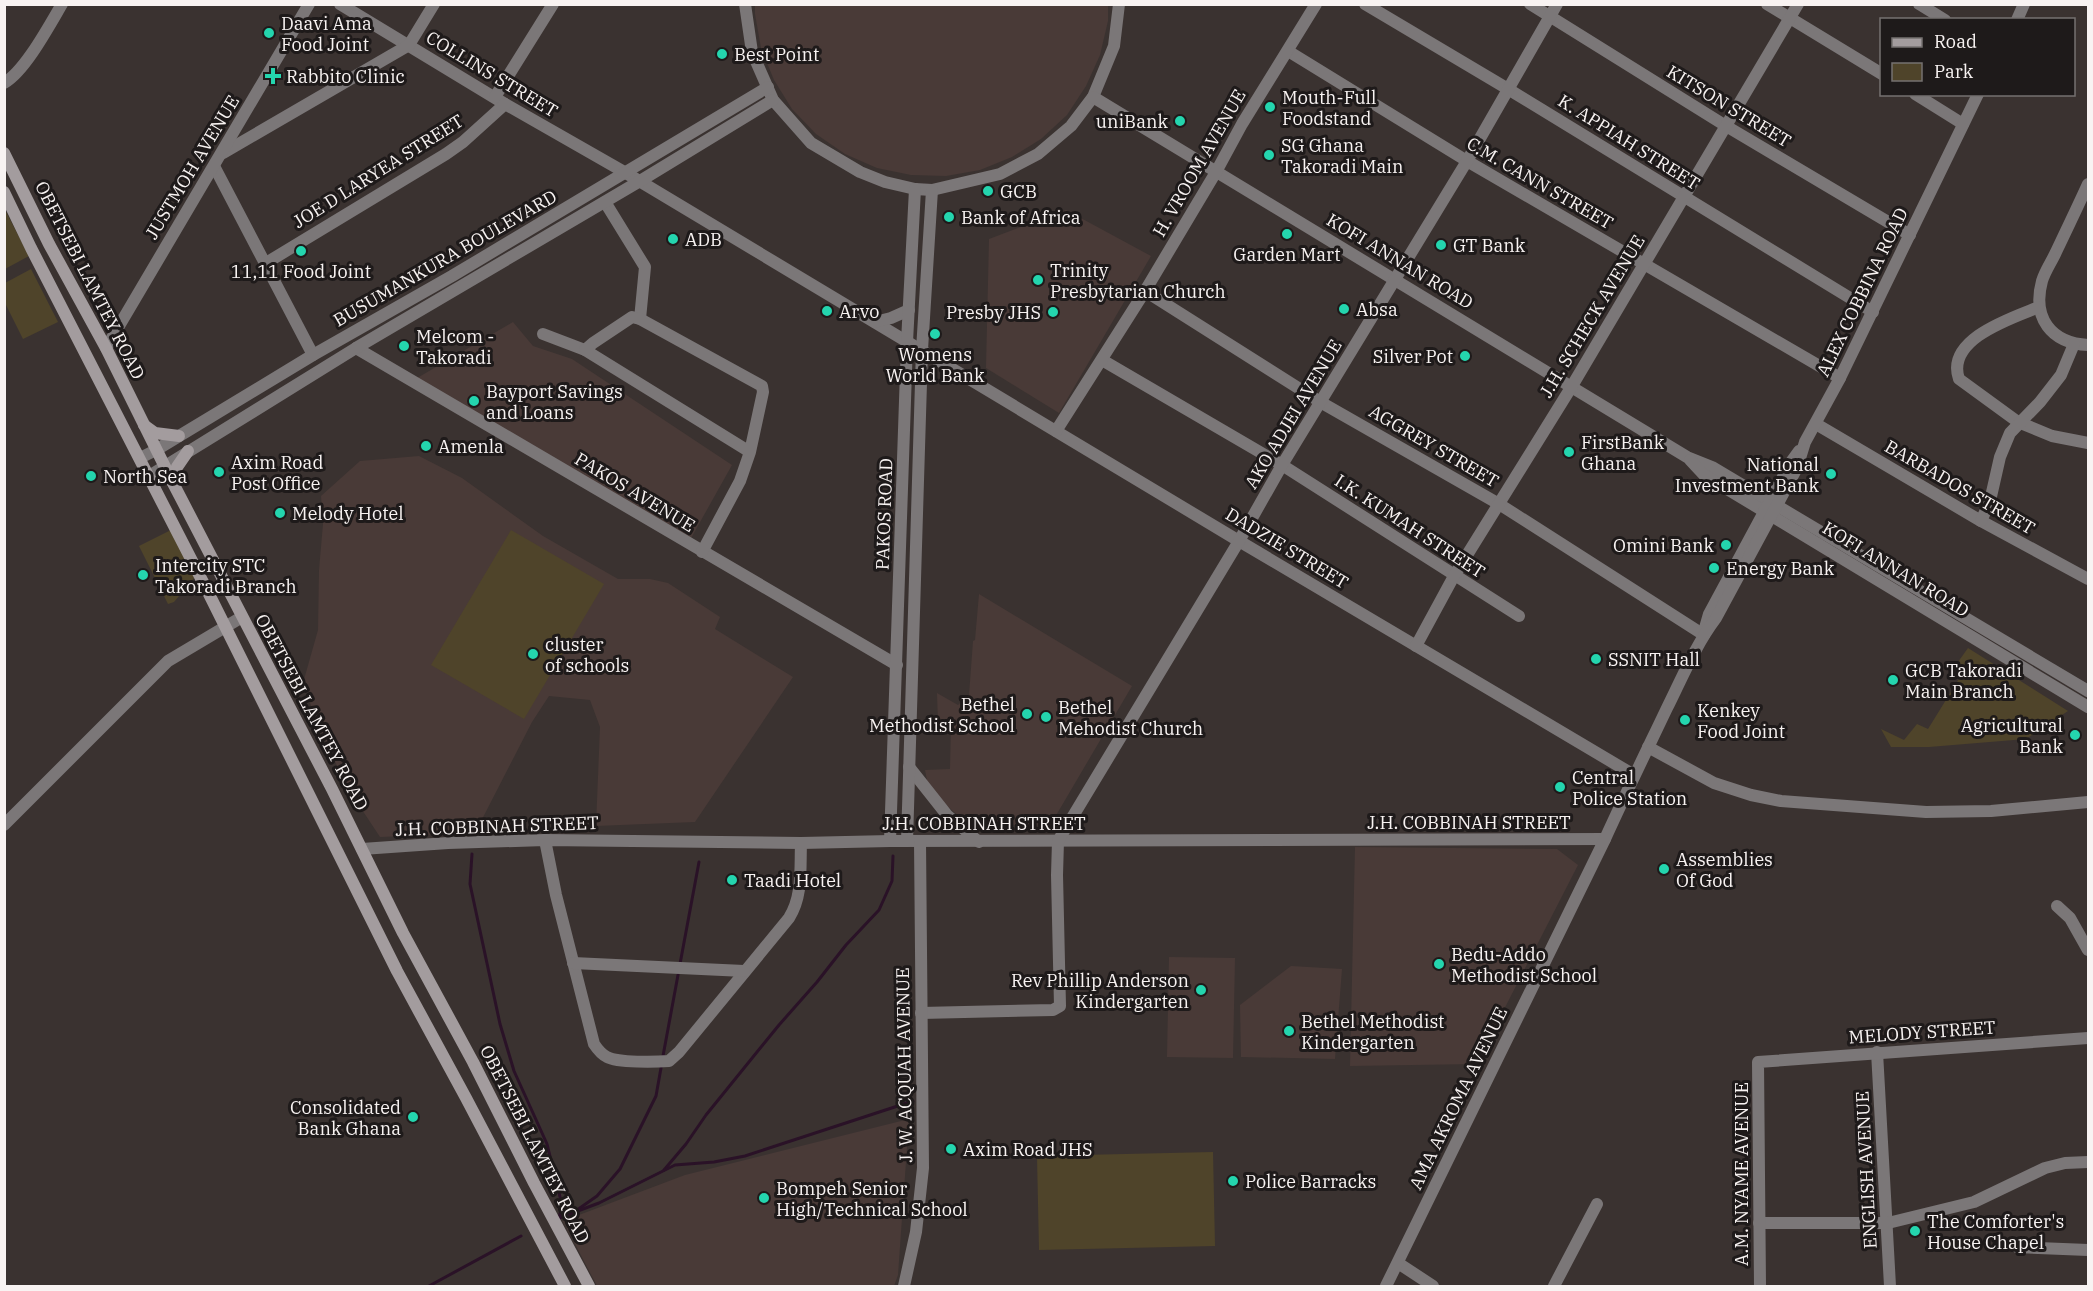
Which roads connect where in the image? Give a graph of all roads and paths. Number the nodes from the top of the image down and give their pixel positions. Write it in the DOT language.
graph roads {
  1 [pos="62,4"];
  2 [pos="309,4"];
  3 [pos="340,4"];
  4 [pos="434,4"];
  5 [pos="553,4"];
  6 [pos="745,4"];
  7 [pos="1119,4"];
  8 [pos="1316,4"];
  9 [pos="1365,4"];
  10 [pos="1530,4"];
  11 [pos="1557,4"];
  12 [pos="1767,4"];
  13 [pos="1798,4"];
  14 [pos="1919,4"];
  15 [pos="2024,4"];
  16 [pos="1550,16"];
  17 [pos="1790,18"];
  18 [pos="1942,18"];
  19 [pos="2018,18"];
  20 [pos="409,45"];
  21 [pos="1288,51"];
  22 [pos="1880,73"];
  23 [pos="4,83"];
  24 [pos="768,87"];
  25 [pos="1508,89"];
  26 [pos="1918,96"];
  27 [pos="1977,96"];
  28 [pos="1093,97"];
  29 [pos="773,100"];
  30 [pos="500,101"];
  31 [pos="1963,124"];
  32 [pos="1726,126"];
  33 [pos="4,153"];
  34 [pos="221,155"];
  35 [pos="1467,161"];
  36 [pos="214,166"];
  37 [pos="626,172"];
  38 [pos="1216,172"];
  39 [pos="640,181"];
  40 [pos="2088,184"];
  41 [pos="915,189"];
  42 [pos="932,190"];
  43 [pos="4,192"];
  44 [pos="1684,197"];
  45 [pos="605,202"];
  46 [pos="1910,236"];
  47 [pos="266,263"];
  48 [pos="1644,264"];
  49 [pos="1394,279"];
  50 [pos="1145,291"];
  51 [pos="2039,307"];
  52 [pos="909,310"];
  53 [pos="1873,312"];
  54 [pos="639,319"];
  55 [pos="875,322"];
  56 [pos="543,334"];
  57 [pos="907,342"];
  58 [pos="2074,344"];
  59 [pos="2088,345"];
  60 [pos="106,348"];
  61 [pos="356,348"];
  62 [pos="585,350"];
  63 [pos="922,350"];
  64 [pos="313,356"];
  65 [pos="1102,360"];
  66 [pos="1840,378"];
  67 [pos="1572,386"];
  68 [pos="1322,403"];
  69 [pos="2018,422"];
  70 [pos="1816,424"];
  71 [pos="143,425"];
  72 [pos="1056,432"];
  73 [pos="179,436"];
  74 [pos="2088,443"];
  75 [pos="156,450"];
  76 [pos="188,451"];
  77 [pos="750,452"];
  78 [pos="140,458"];
  79 [pos="164,465"];
  80 [pos="1282,465"];
  81 [pos="148,476"];
  82 [pos="173,483"];
  83 [pos="1499,504"];
  84 [pos="1772,508"];
  85 [pos="1981,521"];
  86 [pos="1239,541"];
  87 [pos="702,552"];
  88 [pos="1454,576"];
  89 [pos="2088,579"];
  90 [pos="1519,616"];
  91 [pos="242,617"];
  92 [pos="225,625"];
  93 [pos="1704,635"];
  94 [pos="1416,646"];
  95 [pos="897,665"];
  96 [pos="2088,691"];
  97 [pos="2088,707"];
  98 [pos="1648,747"];
  99 [pos="909,767"];
  100 [pos="1634,775"];
  101 [pos="2088,802"];
  102 [pos="4,825"];
  103 [pos="1605,839"];
  104 [pos="544,840"];
  105 [pos="890,841"];
  106 [pos="914,841"];
  107 [pos="1058,841"];
  108 [pos="979,842"];
  109 [pos="801,843"];
  110 [pos="362,849"];
  111 [pos="2057,906"];
  112 [pos="2088,951"];
  113 [pos="573,963"];
  114 [pos="744,971"];
  115 [pos="921,1013"];
  116 [pos="2088,1038"];
  117 [pos="1877,1052"];
  118 [pos="1758,1062"];
  119 [pos="2088,1162"];
  120 [pos="1597,1204"];
  121 [pos="1759,1223"];
  122 [pos="1888,1223"];
  123 [pos="2017,1247"];
  124 [pos="2088,1250"];
  125 [pos="1398,1263"];
  126 [pos="565,1287"];
  127 [pos="589,1287"];
  128 [pos="904,1287"];
  129 [pos="1386,1287"];
  130 [pos="1433,1287"];
  131 [pos="1554,1287"];
  132 [pos="1760,1287"];
  133 [pos="1890,1287"];
  1 -- 23 [label="street"];
  2 -- 34 [label="street, JUSTMOH AVENUE"];
  3 -- 20 [label="street, COLLINS STREET"];
  4 -- 20 [label="street"];
  5 -- 30 [label="street, JOE D LARYEA STREET"];
  6 -- 24 [label="street"];
  7 -- 28 [label="street"];
  8 -- 21 [label="street, H. VROOM AVENUE"];
  9 -- 25 [label="street, K. APPIAH STREET"];
  10 -- 16 [label="street, KITSON STREET"];
  11 -- 16 [label="street, AKO ADJEI AVENUE"];
  12 -- 17 [label="street"];
  13 -- 17 [label="street, J.H. SCHECK AVENUE"];
  14 -- 18 [label="street"];
  15 -- 19 [label="street"];
  16 -- 25 [label="street, AKO ADJEI AVENUE"];
  16 -- 32 [label="street, KITSON STREET"];
  17 -- 22 [label="street"];
  17 -- 32 [label="street, J.H. SCHECK AVENUE"];
  20 -- 30 [label="street, COLLINS STREET"];
  20 -- 34 [label="street"];
  21 -- 35 [label="street, C.M. CANN STREET"];
  21 -- 38 [label="street, H. VROOM AVENUE"];
  24 -- 29 [label="street"];
  24 -- 37 [label="street, BUSUMANKURA BOULEVARD"];
  25 -- 35 [label="street, AKO ADJEI AVENUE"];
  25 -- 44 [label="street, K. APPIAH STREET"];
  26 -- 31 [label="street"];
  27 -- 31 [label="street, ALEX COBBINA ROAD"];
  28 -- 38 [label="street, KOFI ANNAN ROAD"];
  28 -- 42 [label="street"];
  29 -- 39 [label="street, BUSUMANKURA BOULEVARD"];
  29 -- 41 [label="street"];
  30 -- 37 [label="street, COLLINS STREET"];
  30 -- 47 [label="street, JOE D LARYEA STREET"];
  31 -- 46 [label="street, ALEX COBBINA ROAD"];
  32 -- 44 [label="street, J.H. SCHECK AVENUE"];
  32 -- 46 [label="street, KITSON STREET"];
  33 -- 60 [label="main road, OBETSEBI LAMTEY ROAD"];
  34 -- 36 [label="street, JUSTMOH AVENUE"];
  35 -- 48 [label="street, C.M. CANN STREET"];
  35 -- 49 [label="street, AKO ADJEI AVENUE"];
  36 -- 47 [label="street"];
  36 -- 60 [label="street, JUSTMOH AVENUE"];
  37 -- 39 [label="street"];
  37 -- 64 [label="street, BUSUMANKURA BOULEVARD"];
  38 -- 49 [label="street, KOFI ANNAN ROAD"];
  38 -- 50 [label="street, H. VROOM AVENUE"];
  39 -- 45 [label="street, BUSUMANKURA BOULEVARD"];
  39 -- 55 [label="street"];
  40 -- 51 [label="street"];
  41 -- 42 [label="street"];
  41 -- 52 [label="street, PAKOS ROAD"];
  42 -- 63 [label="street, PAKOS ROAD"];
  43 -- 78 [label="main road, OBETSEBI LAMTEY ROAD"];
  44 -- 48 [label="street, J.H. SCHECK AVENUE"];
  44 -- 53 [label="street, K. APPIAH STREET"];
  45 -- 54 [label="street"];
  45 -- 61 [label="street, BUSUMANKURA BOULEVARD"];
  46 -- 53 [label="street, ALEX COBBINA ROAD"];
  47 -- 64 [label="street"];
  48 -- 66 [label="street, C.M. CANN STREET"];
  48 -- 67 [label="street, J.H. SCHECK AVENUE"];
  49 -- 67 [label="street, KOFI ANNAN ROAD"];
  49 -- 68 [label="street, AKO ADJEI AVENUE"];
  50 -- 65 [label="street, H. VROOM AVENUE"];
  50 -- 68 [label="street, AGGREY STREET"];
  51 -- 58 [label="street"];
  51 -- 69 [label="street"];
  52 -- 55 [label="street"];
  52 -- 57 [label="street, PAKOS ROAD"];
  53 -- 66 [label="street, ALEX COBBINA ROAD"];
  54 -- 62 [label="street"];
  54 -- 77 [label="street"];
  55 -- 57 [label="street"];
  56 -- 62 [label="street"];
  57 -- 63 [label="street"];
  57 -- 95 [label="street, PAKOS ROAD"];
  58 -- 59 [label="street"];
  58 -- 69 [label="street"];
  60 -- 71 [label="main road, OBETSEBI LAMTEY ROAD"];
  61 -- 76 [label="street, BUSUMANKURA BOULEVARD"];
  61 -- 87 [label="street, PAKOS AVENUE"];
  62 -- 77 [label="street"];
  63 -- 72 [label="street, DADZIE STREET"];
  63 -- 99 [label="street, PAKOS ROAD"];
  64 -- 73 [label="street, BUSUMANKURA BOULEVARD"];
  65 -- 72 [label="street, H. VROOM AVENUE"];
  65 -- 80 [label="street, I.K. KUMAH STREET"];
  66 -- 70 [label="street, ALEX COBBINA ROAD"];
  67 -- 83 [label="street, J.H. SCHECK AVENUE"];
  67 -- 84 [label="street, KOFI ANNAN ROAD"];
  68 -- 80 [label="street, AKO ADJEI AVENUE"];
  68 -- 83 [label="street, AGGREY STREET"];
  69 -- 74 [label="street"];
  69 -- 85 [label="street"];
  70 -- 84 [label="street, ALEX COBBINA ROAD"];
  70 -- 85 [label="street, BARBADOS STREET"];
  71 -- 73 [label="main road"];
  71 -- 75 [label="main road, OBETSEBI LAMTEY ROAD"];
  72 -- 86 [label="street, DADZIE STREET"];
  73 -- 75 [label="street, BUSUMANKURA BOULEVARD"];
  75 -- 78 [label="street, BUSUMANKURA BOULEVARD"];
  75 -- 79 [label="main road, OBETSEBI LAMTEY ROAD"];
  76 -- 79 [label="street, BUSUMANKURA BOULEVARD"];
  76 -- 82 [label="main road"];
  77 -- 87 [label="street"];
  78 -- 81 [label="main road, OBETSEBI LAMTEY ROAD"];
  79 -- 81 [label="street, BUSUMANKURA BOULEVARD"];
  79 -- 82 [label="main road, OBETSEBI LAMTEY ROAD"];
  80 -- 86 [label="street, AKO ADJEI AVENUE"];
  80 -- 88 [label="street, I.K. KUMAH STREET"];
  81 -- 92 [label="main road, OBETSEBI LAMTEY ROAD"];
  82 -- 91 [label="main road, OBETSEBI LAMTEY ROAD"];
  83 -- 88 [label="street, J.H. SCHECK AVENUE"];
  83 -- 93 [label="street, AGGREY STREET"];
  84 -- 93 [label="street, AMA AKROMA AVENUE"];
  84 -- 96 [label="street, KOFI ANNAN ROAD"];
  84 -- 97 [label="street, KOFI ANNAN ROAD"];
  85 -- 89 [label="street, BARBADOS STREET"];
  86 -- 94 [label="street, DADZIE STREET"];
  86 -- 107 [label="street, AKO ADJEI AVENUE"];
  87 -- 95 [label="street, PAKOS AVENUE"];
  88 -- 90 [label="street, I.K. KUMAH STREET"];
  88 -- 94 [label="street, J.H. SCHECK AVENUE"];
  91 -- 92 [label="street"];
  91 -- 110 [label="main road, OBETSEBI LAMTEY ROAD"];
  92 -- 102 [label="street"];
  92 -- 126 [label="main road, OBETSEBI LAMTEY ROAD"];
  93 -- 98 [label="street, AMA AKROMA AVENUE"];
  94 -- 100 [label="street, DADZIE STREET"];
  95 -- 105 [label="street, PAKOS ROAD"];
  98 -- 100 [label="street, AMA AKROMA AVENUE"];
  98 -- 101 [label="street"];
  99 -- 106 [label="street, PAKOS ROAD"];
  99 -- 108 [label="street"];
  100 -- 103 [label="street, AMA AKROMA AVENUE"];
  103 -- 107 [label="street, J.H. COBBINAH STREET"];
  103 -- 125 [label="street, AMA AKROMA AVENUE"];
  104 -- 109 [label="street, J.H. COBBINAH STREET"];
  104 -- 110 [label="street, J.H. COBBINAH STREET"];
  104 -- 113 [label="street"];
  105 -- 106 [label="street, J.H. COBBINAH STREET"];
  105 -- 109 [label="street, J.H. COBBINAH STREET"];
  106 -- 108 [label="street, J.H. COBBINAH STREET"];
  106 -- 115 [label="street, J. W. ACQUAH AVENUE"];
  107 -- 108 [label="street, J.H. COBBINAH STREET"];
  107 -- 115 [label="street"];
  109 -- 114 [label="street"];
  110 -- 127 [label="main road, OBETSEBI LAMTEY ROAD"];
  111 -- 112 [label="street"];
  113 -- 114 [label="street"];
  113 -- 114 [label="street"];
  115 -- 128 [label="street, J. W. ACQUAH AVENUE"];
  116 -- 117 [label="street, MELODY STREET"];
  117 -- 118 [label="street, MELODY STREET"];
  117 -- 122 [label="street, ENGLISH AVENUE"];
  118 -- 121 [label="street, A.M. NYAME AVENUE"];
  119 -- 122 [label="street"];
  120 -- 131 [label="street"];
  121 -- 122 [label="street"];
  121 -- 132 [label="street, A.M. NYAME AVENUE"];
  122 -- 133 [label="street, ENGLISH AVENUE"];
  123 -- 124 [label="street"];
  125 -- 129 [label="street, AMA AKROMA AVENUE"];
  125 -- 130 [label="street"];
}
